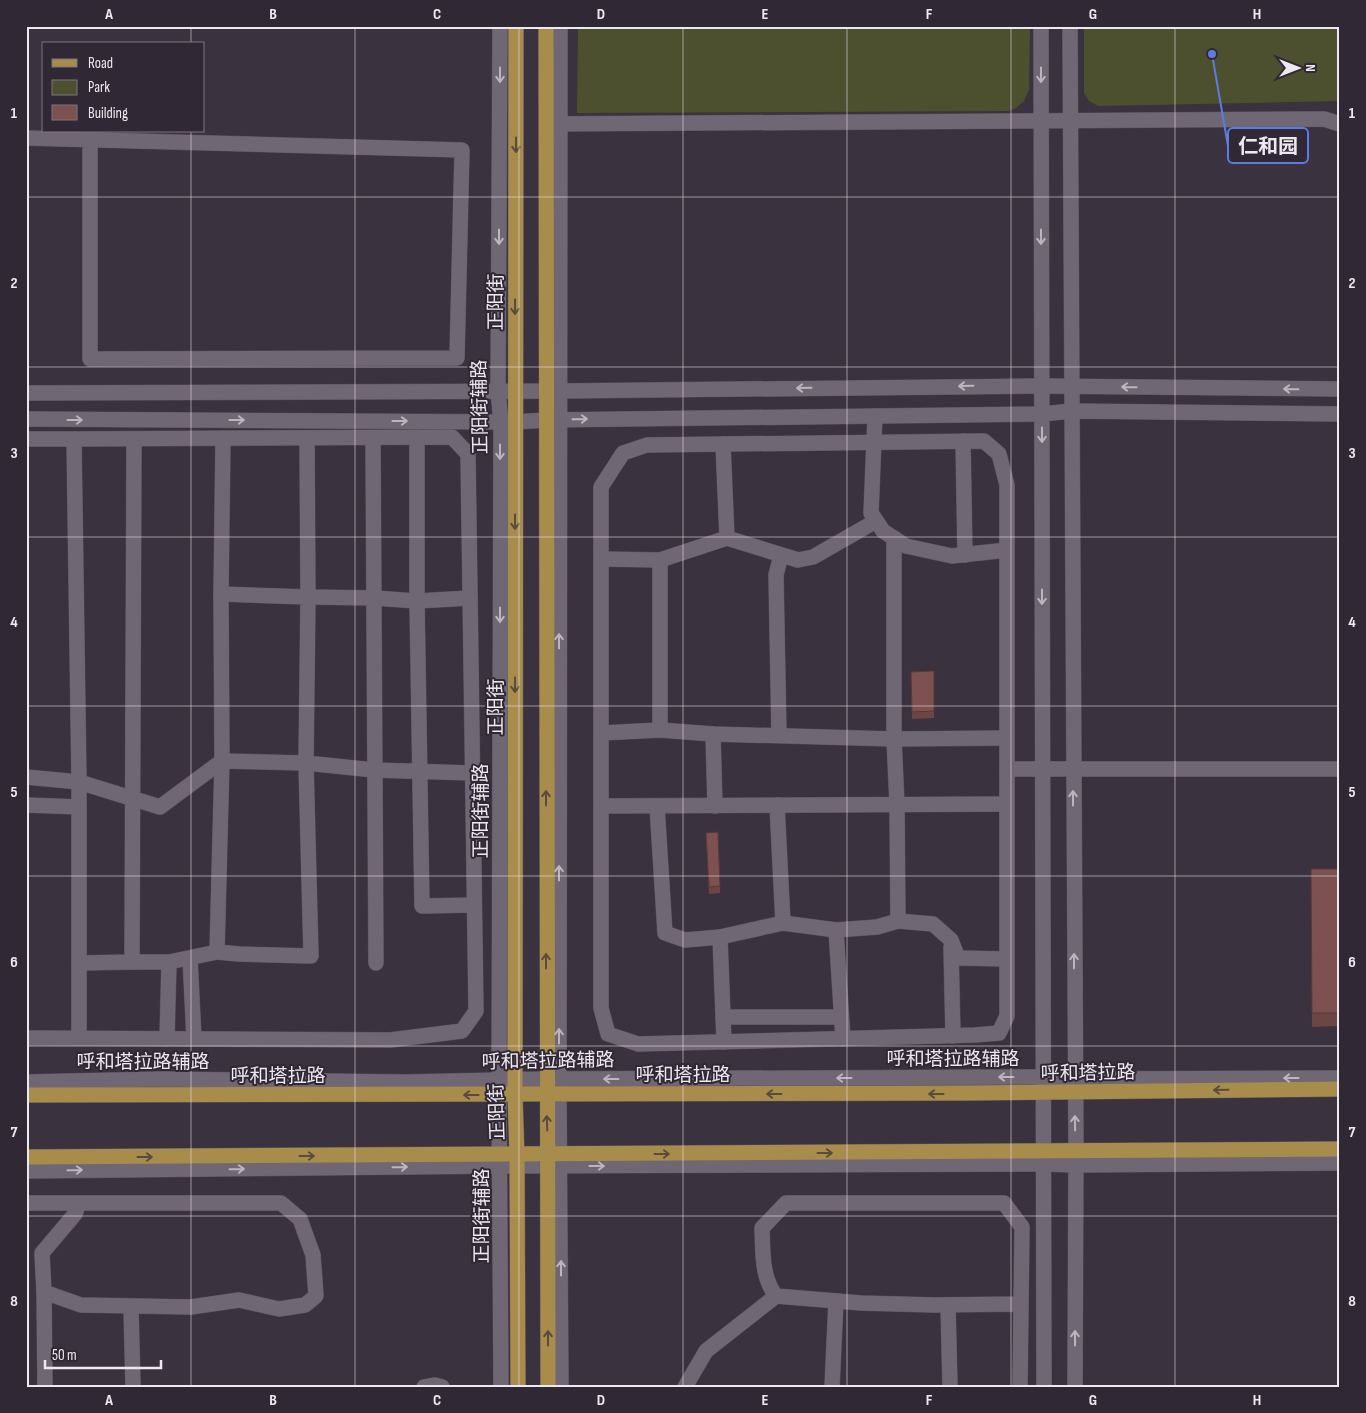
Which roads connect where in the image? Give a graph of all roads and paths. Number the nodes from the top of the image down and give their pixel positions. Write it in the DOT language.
graph roads {
  1 [pos="500,26"];
  2 [pos="516,26"];
  3 [pos="546,26"];
  4 [pos="560,26"];
  5 [pos="1041,26"];
  6 [pos="1070,26"];
  7 [pos="1070,121"];
  8 [pos="1041,122"];
  9 [pos="552,124"];
  10 [pos="1340,124"];
  11 [pos="26,138"];
  12 [pos="90,140"];
  13 [pos="1041,386"];
  14 [pos="1071,387"];
  15 [pos="1340,389"];
  16 [pos="498,391"];
  17 [pos="515,391"];
  18 [pos="553,391"];
  19 [pos="26,393"];
  20 [pos="1071,411"];
  21 [pos="1042,414"];
  22 [pos="1340,414"];
  23 [pos="875,416"];
  24 [pos="26,419"];
  25 [pos="553,420"];
  26 [pos="508,422"];
  27 [pos="417,437"];
  28 [pos="223,438"];
  29 [pos="307,438"];
  30 [pos="373,438"];
  31 [pos="26,439"];
  32 [pos="74,439"];
  33 [pos="134,439"];
  34 [pos="963,441"];
  35 [pos="874,442"];
  36 [pos="724,444"];
  37 [pos="876,520"];
  38 [pos="727,538"];
  39 [pos="894,538"];
  40 [pos="1007,550"];
  41 [pos="781,555"];
  42 [pos="965,555"];
  43 [pos="601,558"];
  44 [pos="660,560"];
  45 [pos="221,594"];
  46 [pos="308,597"];
  47 [pos="374,598"];
  48 [pos="470,598"];
  49 [pos="417,601"];
  50 [pos="660,730"];
  51 [pos="601,733"];
  52 [pos="713,734"];
  53 [pos="779,735"];
  54 [pos="1007,738"];
  55 [pos="894,739"];
  56 [pos="222,761"];
  57 [pos="306,763"];
  58 [pos="1049,768"];
  59 [pos="1073,768"];
  60 [pos="1007,769"];
  61 [pos="1340,769"];
  62 [pos="374,770"];
  63 [pos="421,771"];
  64 [pos="472,773"];
  65 [pos="26,777"];
  66 [pos="79,782"];
  67 [pos="132,798"];
  68 [pos="897,804"];
  69 [pos="1007,804"];
  70 [pos="26,805"];
  71 [pos="777,805"];
  72 [pos="601,806"];
  73 [pos="657,806"];
  74 [pos="715,806"];
  75 [pos="79,807"];
  76 [pos="474,905"];
  77 [pos="898,921"];
  78 [pos="783,923"];
  79 [pos="836,930"];
  80 [pos="720,937"];
  81 [pos="951,940"];
  82 [pos="217,952"];
  83 [pos="190,958"];
  84 [pos="1007,959"];
  85 [pos="132,962"];
  86 [pos="169,962"];
  87 [pos="79,963"];
  88 [pos="376,963"];
  89 [pos="724,1017"];
  90 [pos="841,1017"];
  91 [pos="953,1036"];
  92 [pos="26,1038"];
  93 [pos="79,1038"];
  94 [pos="167,1038"];
  95 [pos="194,1039"];
  96 [pos="842,1039"];
  97 [pos="724,1042"];
  98 [pos="1340,1078"];
  99 [pos="553,1079"];
  100 [pos="26,1082"];
  101 [pos="1042,1085"];
  102 [pos="1075,1085"];
  103 [pos="507,1088"];
  104 [pos="1340,1089"];
  105 [pos="553,1095"];
  106 [pos="26,1096"];
  107 [pos="1340,1149"];
  108 [pos="26,1157"];
  109 [pos="1043,1158"];
  110 [pos="1076,1158"];
  111 [pos="501,1160"];
  112 [pos="517,1160"];
  113 [pos="554,1160"];
  114 [pos="1340,1163"];
  115 [pos="26,1171"];
  116 [pos="26,1203"];
  117 [pos="79,1203"];
  118 [pos="44,1292"];
  119 [pos="776,1296"];
  120 [pos="836,1300"];
  121 [pos="948,1304"];
  122 [pos="1021,1304"];
  123 [pos="132,1306"];
  124 [pos="45,1387"];
  125 [pos="133,1387"];
  126 [pos="424,1387"];
  127 [pos="442,1387"];
  128 [pos="501,1387"];
  129 [pos="518,1387"];
  130 [pos="548,1387"];
  131 [pos="561,1387"];
  132 [pos="685,1387"];
  133 [pos="832,1387"];
  134 [pos="950,1387"];
  135 [pos="1020,1387"];
  136 [pos="1044,1387"];
  137 [pos="1075,1387"];
  1 -- 16 [label="street, 正阳街辅路, one-way"];
  2 -- 17 [label="main road, 正阳街, one-way"];
  3 -- 9 [label="main road"];
  4 -- 9 [label="street"];
  5 -- 8 [label="street, one-way"];
  6 -- 7 [label="street"];
  7 -- 8 [label="street"];
  7 -- 10 [label="street"];
  7 -- 14 [label="street"];
  8 -- 9 [label="street"];
  8 -- 13 [label="street, one-way"];
  9 -- 18 [label="main road"];
  11 -- 12 [label="street"];
  12 -- 12 [label="street"];
  13 -- 14 [label="street"];
  13 -- 18 [label="street, one-way"];
  13 -- 21 [label="street"];
  15 -- 14 [label="street, one-way"];
  14 -- 20 [label="street"];
  16 -- 17 [label="street"];
  16 -- 19 [label="street"];
  16 -- 26 [label="street, 正阳街辅路"];
  17 -- 18 [label="street"];
  17 -- 26 [label="main road, 正阳街"];
  18 -- 25 [label="main road"];
  20 -- 21 [label="street"];
  20 -- 22 [label="street"];
  20 -- 59 [label="street"];
  21 -- 23 [label="street"];
  21 -- 58 [label="street, one-way"];
  25 -- 23 [label="street, one-way"];
  23 -- 35 [label="street"];
  24 -- 26 [label="street, one-way"];
  25 -- 26 [label="street"];
  99 -- 25 [label="main road, one-way"];
  26 -- 103 [label="main road, 正阳街, one-way"];
  27 -- 30 [label="street"];
  27 -- 48 [label="street"];
  27 -- 49 [label="street"];
  28 -- 29 [label="street"];
  28 -- 33 [label="street"];
  28 -- 45 [label="street"];
  29 -- 30 [label="street"];
  29 -- 46 [label="street"];
  30 -- 47 [label="street"];
  31 -- 32 [label="street"];
  32 -- 33 [label="street"];
  32 -- 66 [label="street"];
  33 -- 67 [label="street"];
  34 -- 35 [label="street"];
  34 -- 40 [label="street"];
  34 -- 42 [label="street"];
  35 -- 36 [label="street"];
  35 -- 37 [label="street"];
  36 -- 38 [label="street"];
  36 -- 43 [label="street"];
  37 -- 39 [label="street"];
  37 -- 41 [label="street"];
  38 -- 41 [label="street"];
  38 -- 44 [label="street"];
  39 -- 42 [label="street"];
  39 -- 55 [label="street"];
  40 -- 42 [label="street"];
  40 -- 54 [label="street"];
  41 -- 53 [label="street"];
  43 -- 44 [label="street"];
  43 -- 51 [label="street"];
  44 -- 50 [label="street"];
  45 -- 46 [label="street"];
  45 -- 56 [label="street"];
  46 -- 47 [label="street"];
  46 -- 57 [label="street"];
  47 -- 49 [label="street"];
  47 -- 62 [label="street"];
  48 -- 49 [label="street"];
  48 -- 64 [label="street"];
  49 -- 63 [label="street"];
  50 -- 51 [label="street"];
  50 -- 52 [label="street"];
  51 -- 72 [label="street"];
  52 -- 53 [label="street"];
  52 -- 74 [label="street"];
  53 -- 55 [label="street"];
  54 -- 55 [label="street"];
  54 -- 60 [label="street"];
  55 -- 68 [label="street"];
  56 -- 57 [label="street"];
  56 -- 67 [label="street"];
  56 -- 82 [label="street"];
  57 -- 62 [label="street"];
  57 -- 82 [label="street"];
  58 -- 59 [label="street"];
  58 -- 60 [label="street"];
  58 -- 101 [label="street"];
  59 -- 61 [label="street"];
  102 -- 59 [label="street, one-way"];
  60 -- 69 [label="street"];
  62 -- 63 [label="street"];
  62 -- 88 [label="street"];
  63 -- 64 [label="street"];
  63 -- 76 [label="street"];
  64 -- 76 [label="street"];
  65 -- 66 [label="street"];
  66 -- 67 [label="street"];
  66 -- 75 [label="street"];
  67 -- 85 [label="street"];
  68 -- 69 [label="street"];
  68 -- 71 [label="street"];
  68 -- 77 [label="street"];
  69 -- 84 [label="street"];
  70 -- 75 [label="street"];
  71 -- 74 [label="street"];
  71 -- 78 [label="street"];
  72 -- 73 [label="street"];
  72 -- 97 [label="street"];
  73 -- 74 [label="street"];
  73 -- 80 [label="street"];
  75 -- 87 [label="street"];
  76 -- 95 [label="street"];
  77 -- 79 [label="street"];
  77 -- 81 [label="street"];
  78 -- 79 [label="street"];
  78 -- 80 [label="street"];
  79 -- 90 [label="street"];
  80 -- 89 [label="street"];
  81 -- 84 [label="street"];
  81 -- 91 [label="street"];
  82 -- 83 [label="street"];
  83 -- 86 [label="street"];
  83 -- 95 [label="street"];
  84 -- 91 [label="street"];
  85 -- 86 [label="street"];
  85 -- 87 [label="street"];
  86 -- 94 [label="street"];
  87 -- 93 [label="street"];
  89 -- 90 [label="street"];
  89 -- 97 [label="street"];
  90 -- 96 [label="street"];
  91 -- 96 [label="street"];
  92 -- 93 [label="street"];
  93 -- 94 [label="street"];
  94 -- 95 [label="street"];
  96 -- 97 [label="street"];
  98 -- 102 [label="street, one-way"];
  101 -- 99 [label="street, 呼和塔拉路辅路, one-way"];
  99 -- 103 [label="street, 呼和塔拉路辅路"];
  99 -- 105 [label="street"];
  100 -- 103 [label="street, 呼和塔拉路辅路"];
  101 -- 102 [label="main road, 呼和塔拉路"];
  101 -- 105 [label="main road, 呼和塔拉路, one-way"];
  101 -- 109 [label="street"];
  104 -- 102 [label="main road, 呼和塔拉路, one-way"];
  110 -- 102 [label="street, one-way"];
  103 -- 105 [label="main road, 呼和塔拉路"];
  103 -- 106 [label="main road, 呼和塔拉路, one-way"];
  103 -- 111 [label="street, 正阳街辅路"];
  103 -- 112 [label="main road, 正阳街"];
  113 -- 105 [label="main road, one-way"];
  107 -- 110 [label="main road"];
  108 -- 111 [label="main road, one-way"];
  109 -- 110 [label="main road"];
  113 -- 109 [label="main road, one-way"];
  109 -- 136 [label="street"];
  110 -- 114 [label="street"];
  137 -- 110 [label="street, one-way"];
  111 -- 112 [label="main road"];
  115 -- 111 [label="street, one-way"];
  111 -- 128 [label="street, 正阳街辅路"];
  112 -- 113 [label="main road"];
  112 -- 129 [label="main road, 正阳街"];
  130 -- 113 [label="main road, one-way"];
  131 -- 113 [label="street, one-way"];
  116 -- 117 [label="street"];
  117 -- 118 [label="street"];
  117 -- 123 [label="street"];
  118 -- 123 [label="street"];
  118 -- 124 [label="street"];
  119 -- 120 [label="street"];
  119 -- 122 [label="street"];
  119 -- 132 [label="street"];
  120 -- 121 [label="street"];
  120 -- 133 [label="street"];
  121 -- 122 [label="street"];
  121 -- 134 [label="street"];
  122 -- 135 [label="street"];
  123 -- 125 [label="street"];
  126 -- 127 [label="street"];
}
